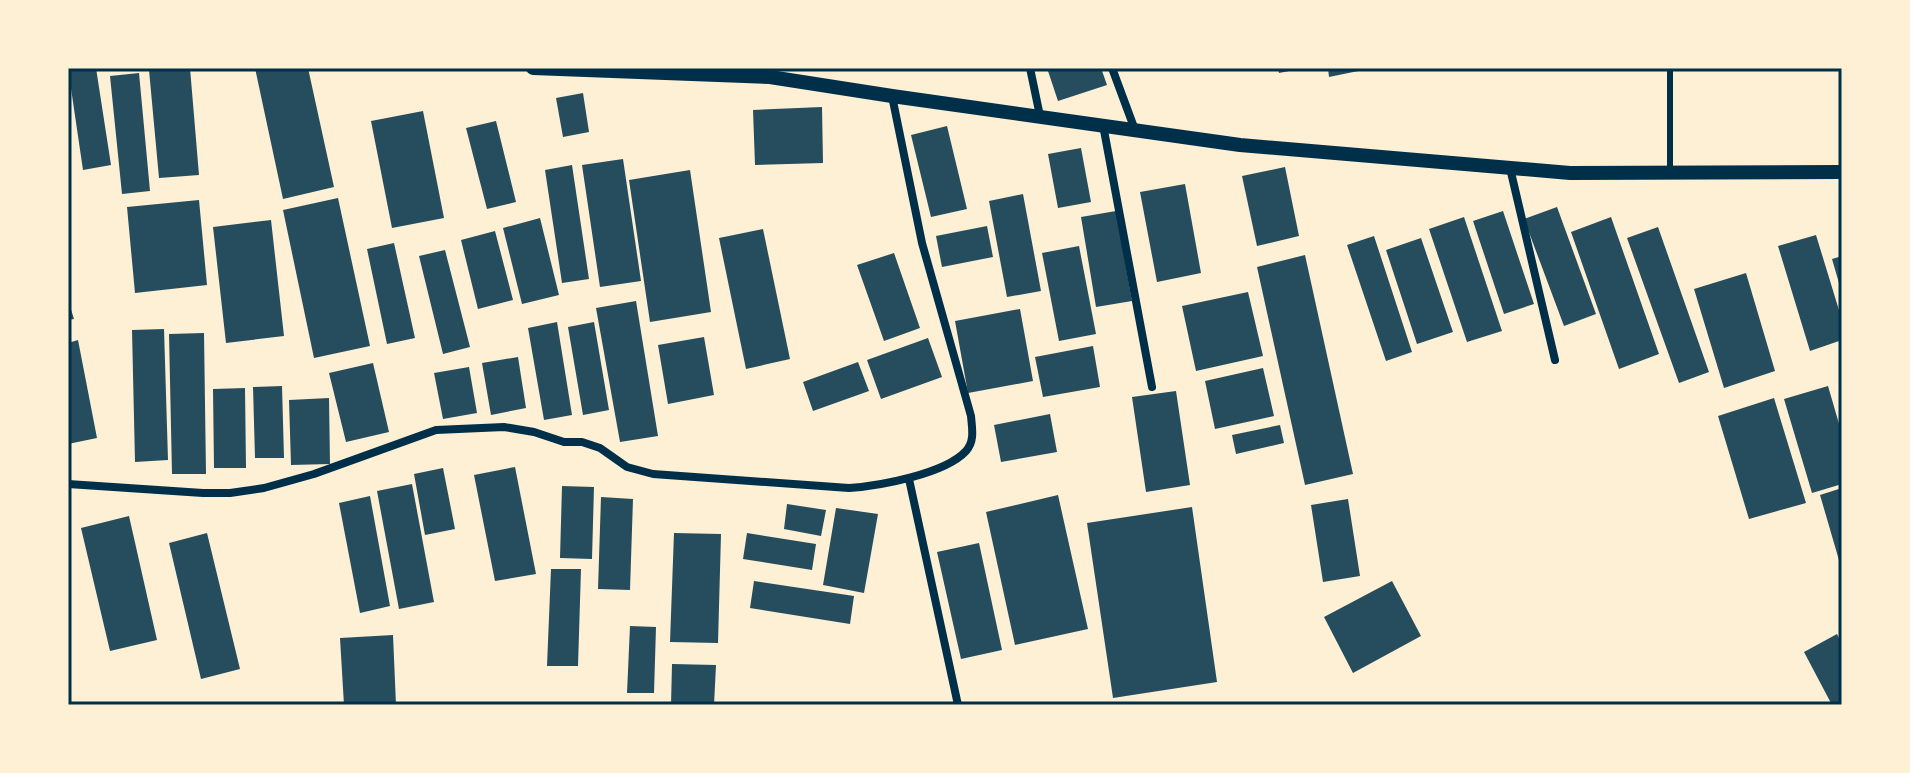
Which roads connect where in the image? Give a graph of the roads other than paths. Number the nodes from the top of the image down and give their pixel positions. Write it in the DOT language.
graph roads {
  1 [pos="533,68"];
  2 [pos="1030,68"];
  3 [pos="1112,68"];
  4 [pos="1670,68"];
  5 [pos="592,69"];
  6 [pos="892,96"];
  7 [pos="1040,116"];
  8 [pos="1103,125"];
  9 [pos="1135,130"];
  10 [pos="1510,168"];
  11 [pos="1842,172"];
  12 [pos="1670,173"];
  13 [pos="1555,360"];
  14 [pos="1152,387"];
  15 [pos="909,479"];
  16 [pos="68,484"];
  17 [pos="958,705"];
  1 -- 5 [label="street"];
  2 -- 7 [label="street"];
  3 -- 9 [label="street"];
  4 -- 12 [label="lane"];
  5 -- 6 [label="street"];
  6 -- 7 [label="street"];
  6 -- 15 [label="street"];
  7 -- 8 [label="street"];
  8 -- 9 [label="street"];
  8 -- 14 [label="street"];
  9 -- 10 [label="street"];
  10 -- 12 [label="street"];
  10 -- 13 [label="street"];
  11 -- 12 [label="street"];
  15 -- 16 [label="street"];
  15 -- 17 [label="street"];
}
